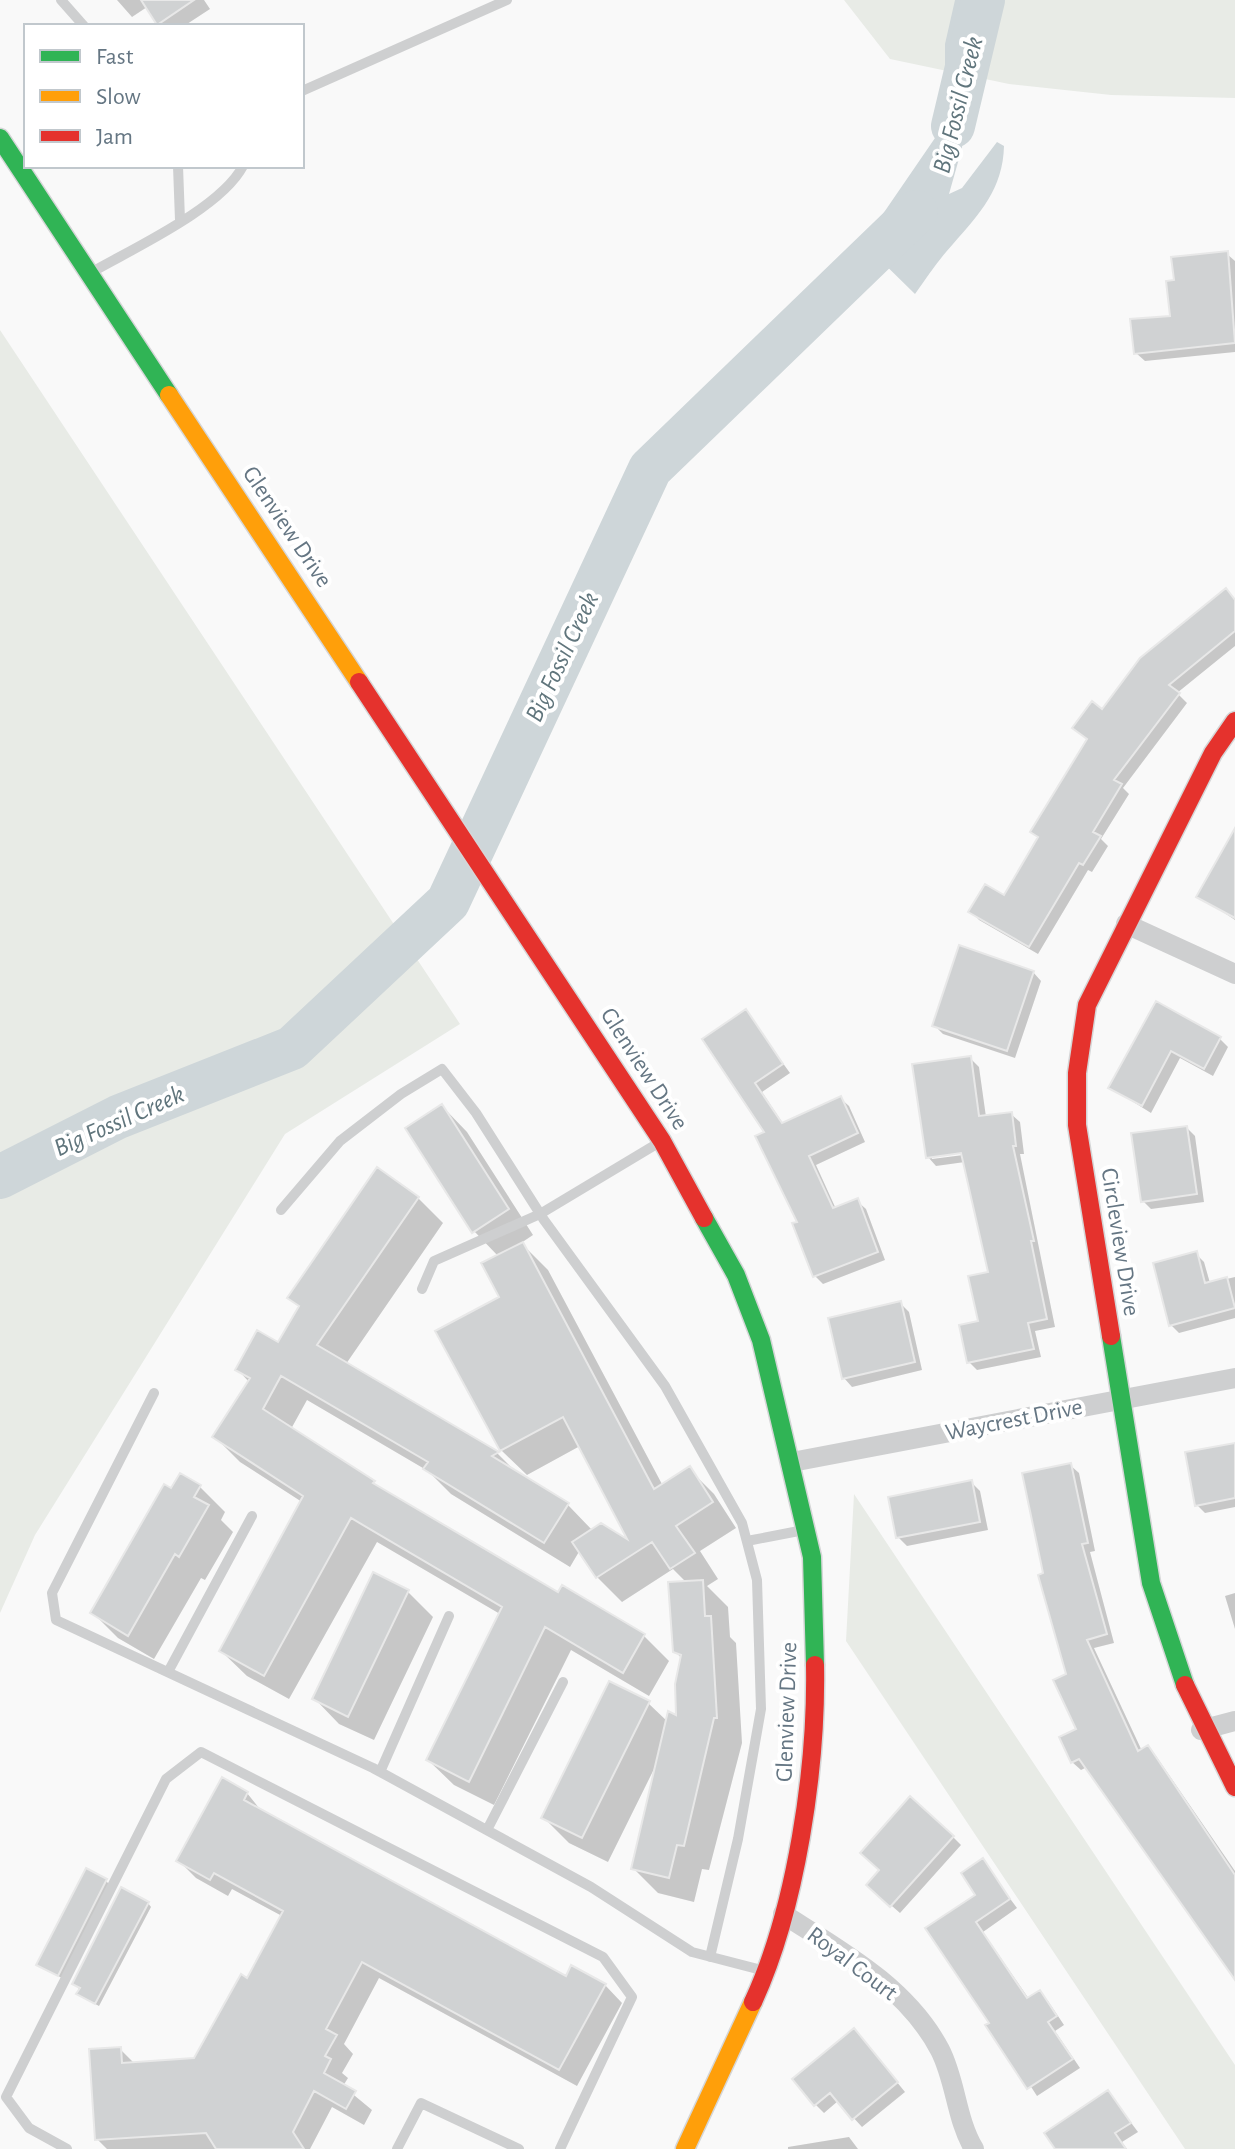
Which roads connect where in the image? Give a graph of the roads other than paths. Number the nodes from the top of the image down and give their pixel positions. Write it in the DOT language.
graph roads {
  1 [pos="61,0"];
  2 [pos="507,0"];
  3 [pos="82,24"];
  4 [pos="304,90"];
  5 [pos="0,138"];
  6 [pos="178,168"];
  7 [pos="242,168"];
  8 [pos="180,220"];
  9 [pos="90,273"];
  10 [pos="1235,721"];
  11 [pos="1126,924"];
  12 [pos="1235,974"];
  13 [pos="662,1141"];
  14 [pos="281,1210"];
  15 [pos="540,1214"];
  16 [pos="422,1289"];
  17 [pos="1235,1378"];
  18 [pos="154,1393"];
  19 [pos="1121,1400"];
  20 [pos="792,1462"];
  21 [pos="252,1516"];
  22 [pos="807,1529"];
  23 [pos="747,1541"];
  24 [pos="449,1616"];
  25 [pos="168,1672"];
  26 [pos="563,1682"];
  27 [pos="1235,1721"];
  28 [pos="1201,1730"];
  29 [pos="380,1772"];
  30 [pos="1235,1787"];
  31 [pos="487,1830"];
  32 [pos="783,1914"];
  33 [pos="710,1957"];
  34 [pos="767,1972"];
  35 [pos="67,2149"];
  36 [pos="397,2149"];
  37 [pos="519,2149"];
  38 [pos="560,2149"];
  39 [pos="685,2149"];
  40 [pos="974,2149"];
  1 -- 3 [label="lane"];
  2 -- 4 [label="lane"];
  5 -- 9 [label="main road, Glenview Drive"];
  6 -- 8 [label="lane"];
  7 -- 8 [label="lane"];
  8 -- 9 [label="lane"];
  9 -- 13 [label="main road, Glenview Drive"];
  10 -- 11 [label="main road, Circleview Drive"];
  11 -- 12 [label="street"];
  11 -- 19 [label="main road, Circleview Drive"];
  13 -- 15 [label="lane"];
  13 -- 20 [label="main road, Glenview Drive"];
  14 -- 15 [label="lane"];
  15 -- 16 [label="lane"];
  15 -- 23 [label="lane"];
  17 -- 19 [label="street, Waycrest Drive"];
  18 -- 25 [label="lane"];
  19 -- 20 [label="street, Waycrest Drive"];
  19 -- 28 [label="main road, Circleview Drive"];
  20 -- 22 [label="main road, Glenview Drive"];
  21 -- 25 [label="lane"];
  22 -- 23 [label="lane"];
  22 -- 32 [label="main road, Glenview Drive"];
  23 -- 33 [label="lane"];
  24 -- 29 [label="lane"];
  25 -- 29 [label="lane"];
  26 -- 31 [label="lane"];
  27 -- 28 [label="street"];
  28 -- 30 [label="main road, Circleview Drive"];
  29 -- 31 [label="lane"];
  31 -- 33 [label="lane"];
  32 -- 34 [label="main road, Glenview Drive"];
  32 -- 40 [label="street, Royal Court"];
  33 -- 34 [label="lane"];
  34 -- 39 [label="main road, Glenview Drive"];
  35 -- 38 [label="lane"];
  36 -- 37 [label="lane"];
}
